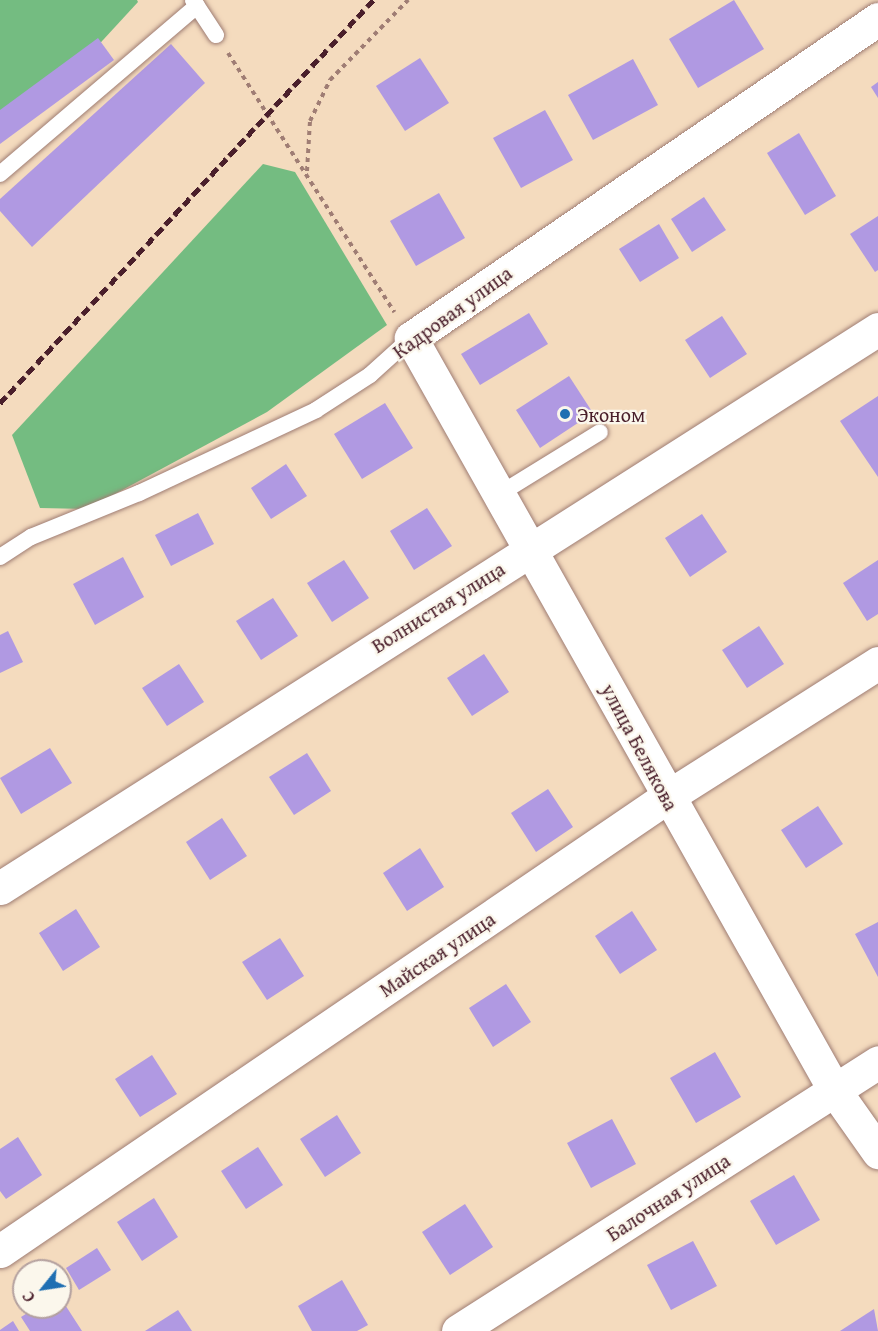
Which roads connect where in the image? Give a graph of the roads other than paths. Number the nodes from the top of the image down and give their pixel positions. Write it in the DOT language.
graph roads {
  1 [pos="195,3"];
  2 [pos="878,19"];
  3 [pos="216,34"];
  4 [pos="0,174"];
  5 [pos="878,329"];
  6 [pos="411,338"];
  7 [pos="600,432"];
  8 [pos="501,492"];
  9 [pos="533,547"];
  10 [pos="0,557"];
  11 [pos="878,663"];
  12 [pos="667,797"];
  13 [pos="0,888"];
  14 [pos="878,1062"];
  15 [pos="835,1091"];
  16 [pos="878,1152"];
  17 [pos="0,1251"];
  18 [pos="458,1331"];
  1 -- 3 [label="lane"];
  1 -- 4 [label="lane"];
  2 -- 6 [label="street, Кадровая улица"];
  5 -- 9 [label="street, Волнистая улица"];
  6 -- 8 [label="street, улица Белякова"];
  6 -- 10 [label="lane, Кадровая улица"];
  7 -- 8 [label="lane"];
  8 -- 9 [label="street, улица Белякова"];
  9 -- 12 [label="street, улица Белякова"];
  9 -- 13 [label="street, Волнистая улица"];
  11 -- 12 [label="street, Майская улица"];
  12 -- 15 [label="street, улица Белякова"];
  12 -- 17 [label="street, Майская улица"];
  14 -- 15 [label="street, Балочная улица"];
  15 -- 16 [label="street, улица Белякова"];
  15 -- 18 [label="street, Балочная улица"];
}
